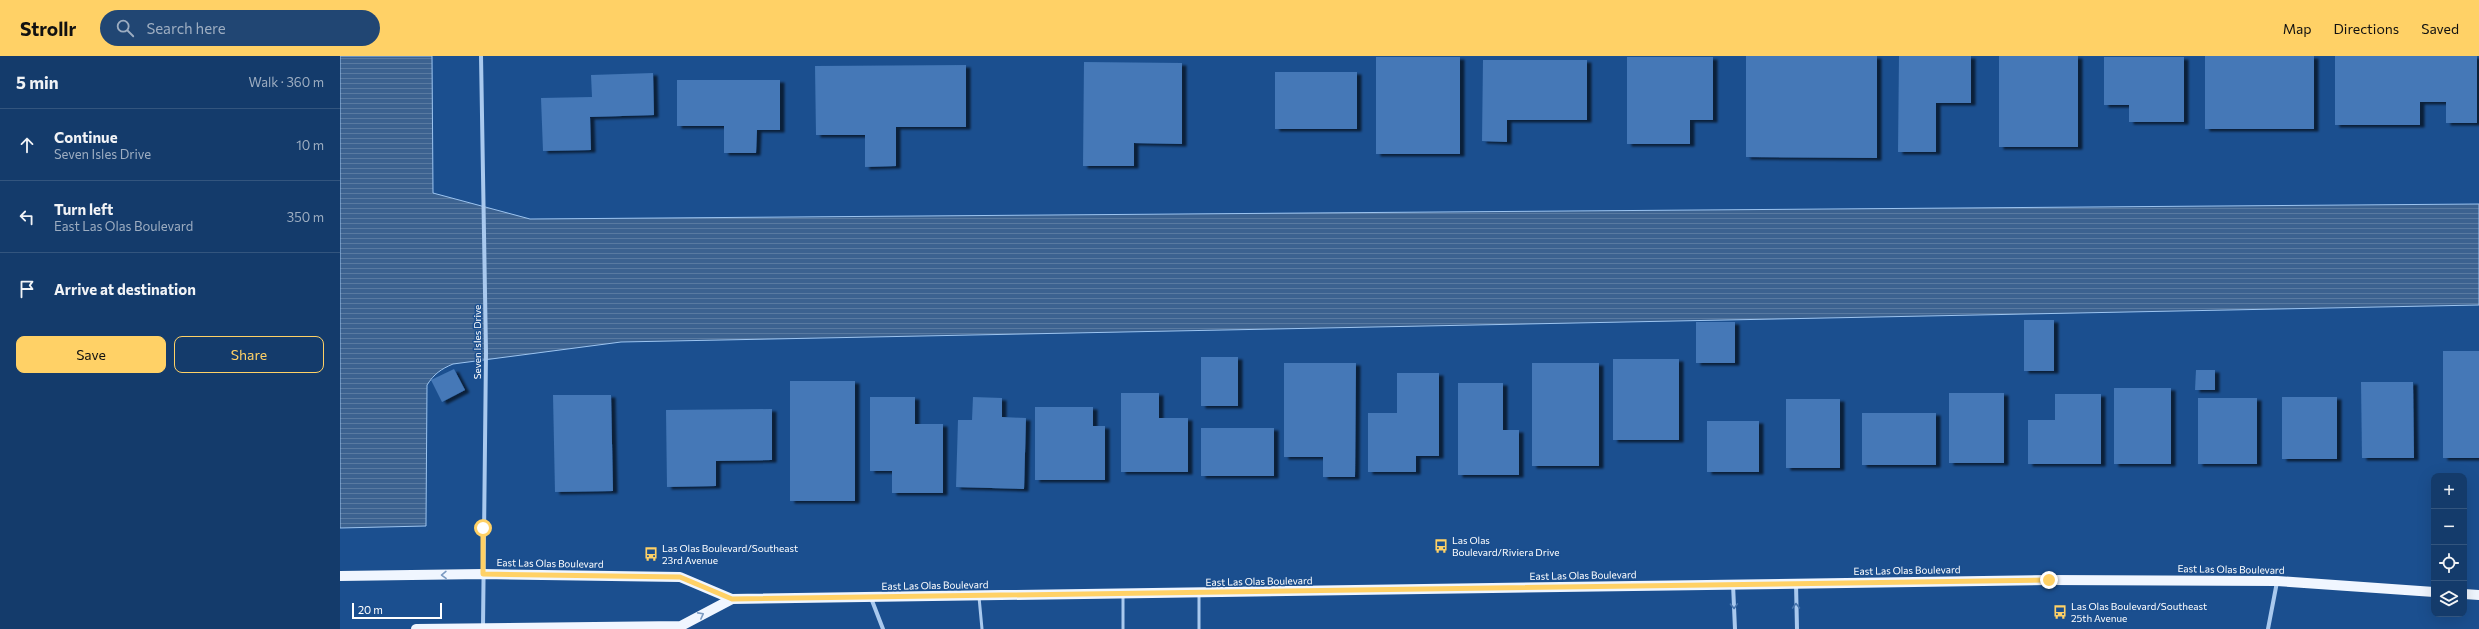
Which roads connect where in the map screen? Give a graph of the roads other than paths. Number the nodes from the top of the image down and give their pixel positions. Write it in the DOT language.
graph roads {
  1 [pos="481,56"];
  2 [pos="483,574"];
  3 [pos="340,576"];
  4 [pos="2277,581"];
  5 [pos="1796,583"];
  6 [pos="1733,584"];
  7 [pos="2431,592"];
  8 [pos="1123,594"];
  9 [pos="1199,594"];
  10 [pos="2467,594"];
  11 [pos="2479,595"];
  12 [pos="979,597"];
  13 [pos="871,598"];
  14 [pos="732,599"];
  15 [pos="483,628"];
  16 [pos="416,629"];
  17 [pos="883,629"];
  18 [pos="982,629"];
  19 [pos="1123,629"];
  20 [pos="1199,629"];
  21 [pos="1734,629"];
  22 [pos="1797,629"];
  23 [pos="2268,629"];
  1 -- 2 [label="street, Seven Isles Drive"];
  2 -- 3 [label="main road, East Las Olas Boulevard, one-way"];
  2 -- 14 [label="main road, East Las Olas Boulevard"];
  2 -- 15 [label="street, Seven Isles Drive"];
  4 -- 5 [label="main road, East Las Olas Boulevard"];
  4 -- 7 [label="main road, East Las Olas Boulevard"];
  4 -- 23 [label="street"];
  5 -- 6 [label="main road, East Las Olas Boulevard"];
  22 -- 5 [label="street, one-way"];
  6 -- 9 [label="main road, East Las Olas Boulevard"];
  6 -- 21 [label="street, one-way"];
  8 -- 9 [label="main road, East Las Olas Boulevard"];
  8 -- 12 [label="main road, East Las Olas Boulevard"];
  8 -- 19 [label="lane"];
  9 -- 20 [label="lane"];
  10 -- 11 [label="main road"];
  12 -- 13 [label="main road, East Las Olas Boulevard"];
  12 -- 18 [label="lane"];
  13 -- 14 [label="main road, East Las Olas Boulevard"];
  13 -- 17 [label="street"];
  15 -- 14 [label="main road, East Las Olas Boulevard, one-way"];
  15 -- 16 [label="main road, East Las Olas Boulevard"];
}
